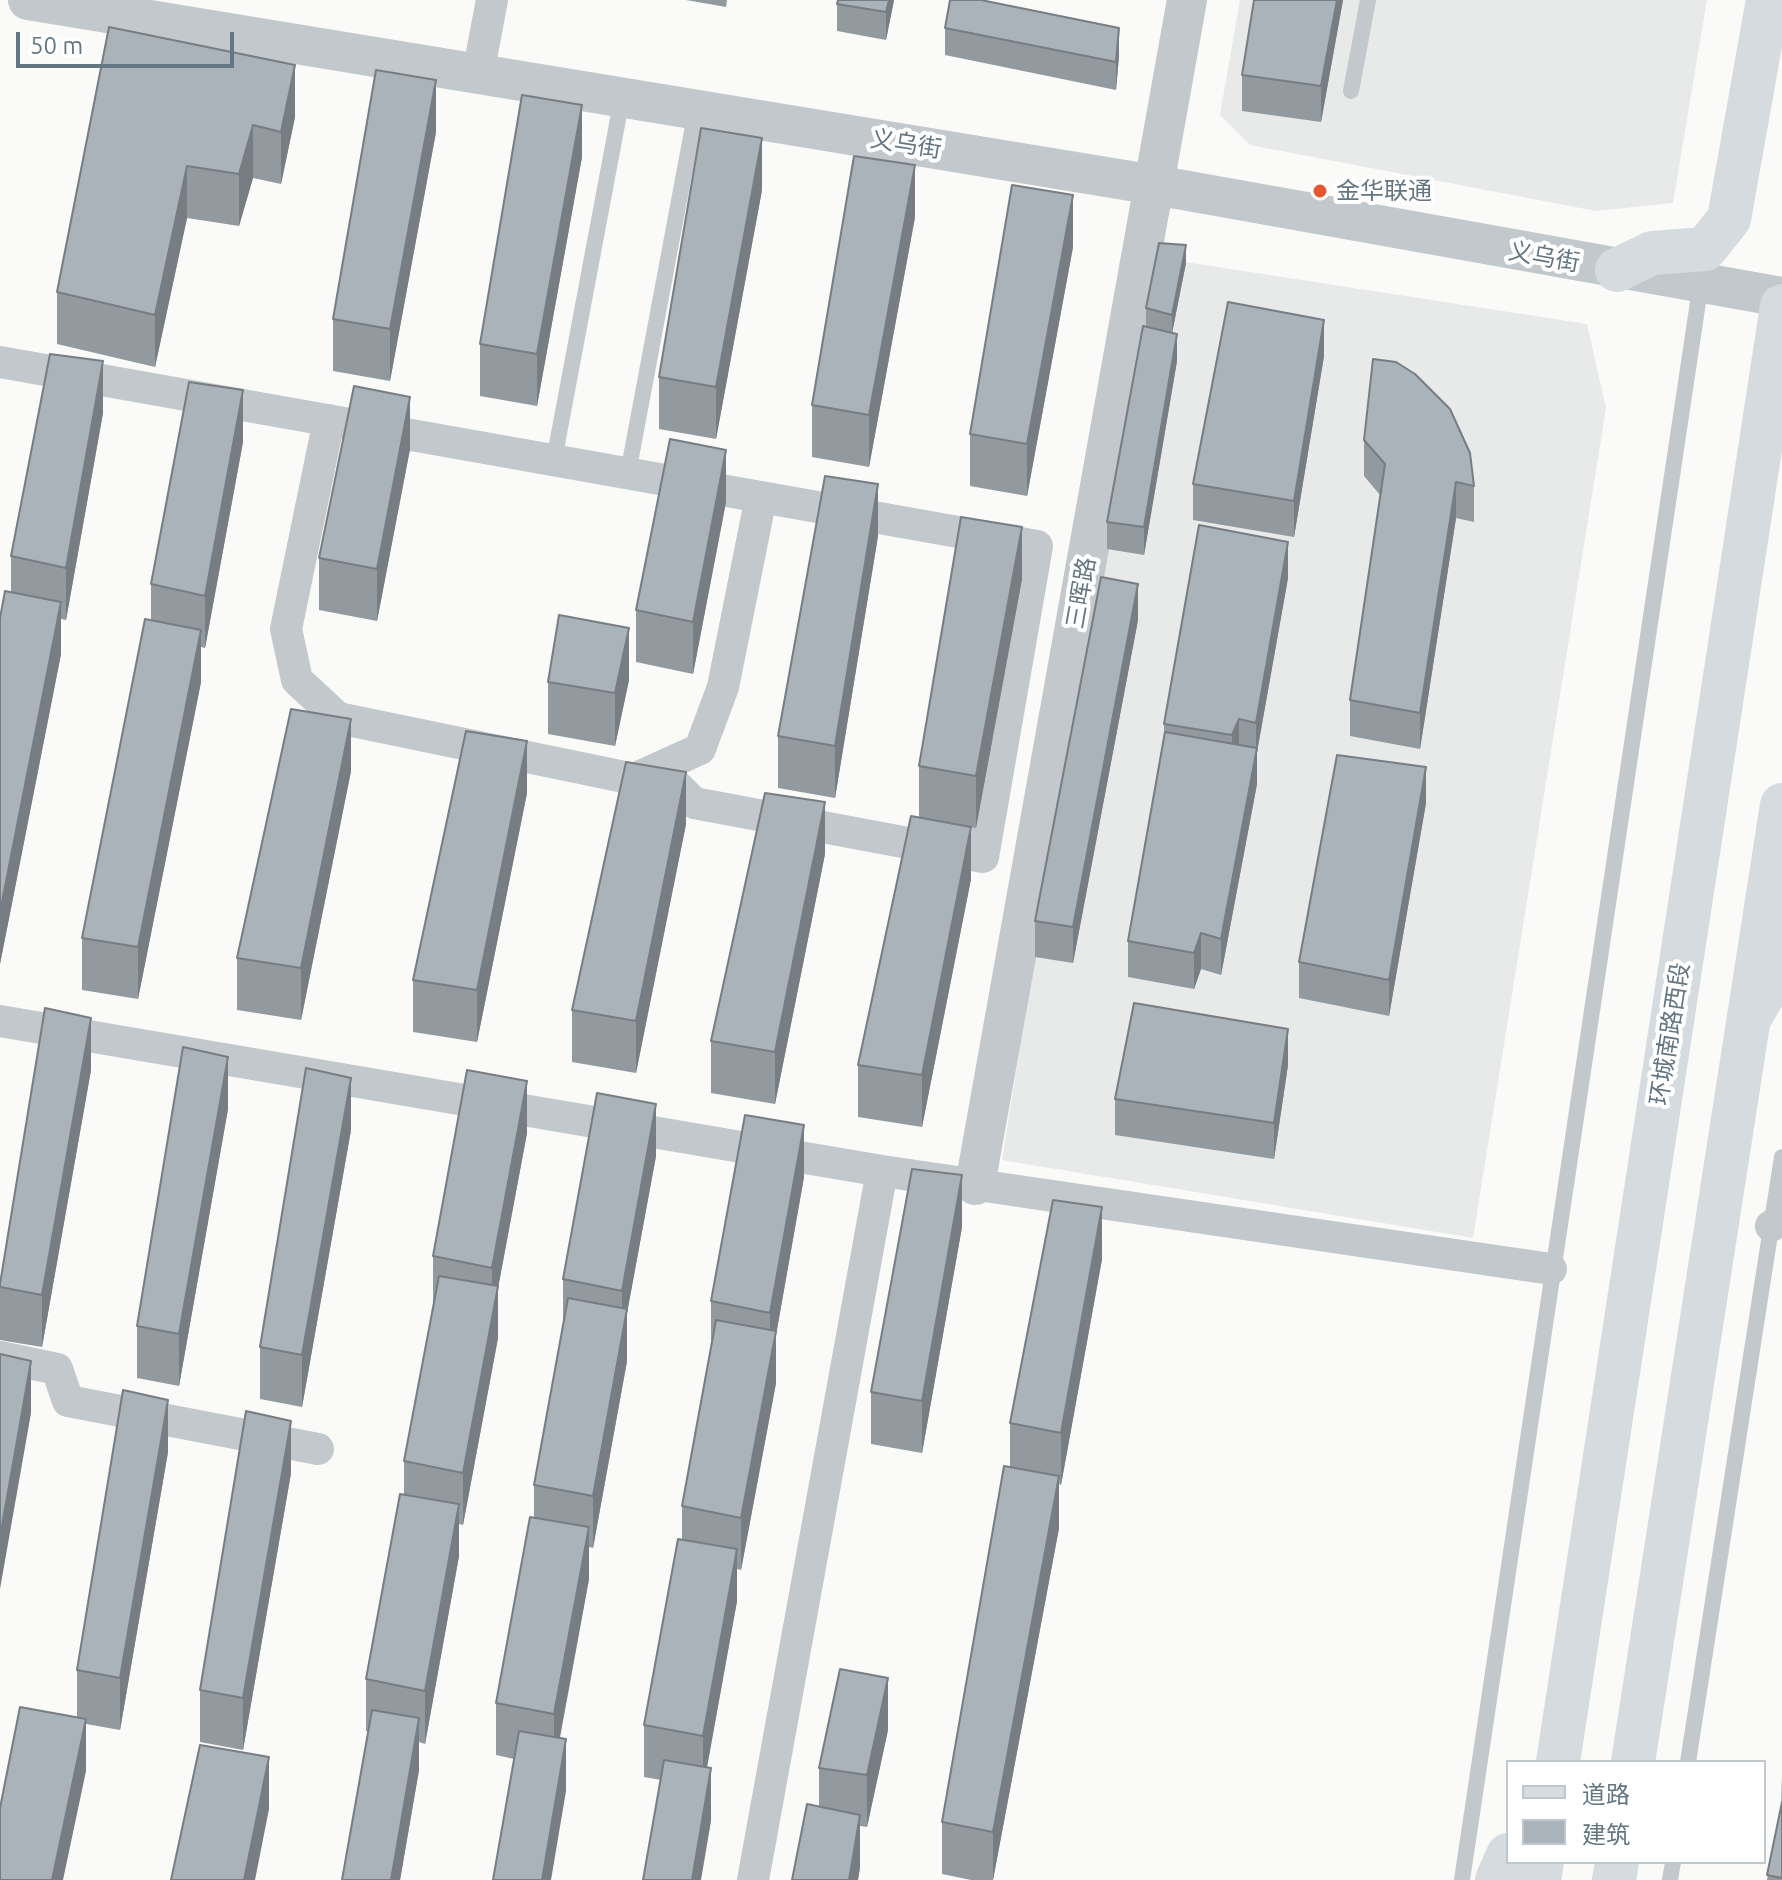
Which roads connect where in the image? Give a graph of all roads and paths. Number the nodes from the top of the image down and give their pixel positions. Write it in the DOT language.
graph roads {
  1 [pos="28,0"];
  2 [pos="492,0"];
  3 [pos="1187,0"];
  4 [pos="1368,0"];
  5 [pos="1768,0"];
  6 [pos="478,74"];
  7 [pos="1351,91"];
  8 [pos="622,98"];
  9 [pos="696,110"];
  10 [pos="1155,185"];
  11 [pos="1705,251"];
  12 [pos="1617,270"];
  13 [pos="1782,297"];
  14 [pos="1782,306"];
  15 [pos="0,362"];
  16 [pos="329,420"];
  17 [pos="554,460"];
  18 [pos="628,473"];
  19 [pos="761,497"];
  20 [pos="659,768"];
  21 [pos="1782,805"];
  22 [pos="1782,962"];
  23 [pos="0,1021"];
  24 [pos="1748,1021"];
  25 [pos="1782,1157"];
  26 [pos="882,1171"];
  27 [pos="975,1185"];
  28 [pos="1777,1223"];
  29 [pos="1551,1269"];
  30 [pos="0,1357"];
  31 [pos="318,1449"];
  32 [pos="1556,1751"];
  33 [pos="1633,1760"];
  34 [pos="1688,1760"];
  35 [pos="1506,1860"];
  36 [pos="753,1880"];
  37 [pos="1462,1880"];
  38 [pos="1497,1880"];
  1 -- 6 [label="street, 义乌街"];
  2 -- 6 [label="street"];
  3 -- 10 [label="street, 三晖路"];
  4 -- 7 [label="lane"];
  5 -- 11 [label="main road"];
  6 -- 8 [label="street, 义乌街"];
  8 -- 9 [label="street, 义乌街"];
  8 -- 17 [label="lane"];
  9 -- 10 [label="street, 义乌街"];
  9 -- 18 [label="lane"];
  10 -- 12 [label="street, 义乌街"];
  10 -- 27 [label="street, 三晖路"];
  11 -- 12 [label="main road"];
  11 -- 13 [label="street"];
  11 -- 29 [label="lane"];
  14 -- 32 [label="main road, 环城南路西段"];
  15 -- 16 [label="street"];
  16 -- 17 [label="street"];
  16 -- 20 [label="street"];
  17 -- 18 [label="street"];
  18 -- 19 [label="street"];
  19 -- 20 [label="street"];
  19 -- 20 [label="street"];
  21 -- 24 [label="main road"];
  22 -- 24 [label="main road"];
  23 -- 26 [label="street"];
  24 -- 33 [label="main road"];
  25 -- 28 [label="lane"];
  26 -- 27 [label="street"];
  26 -- 36 [label="street"];
  27 -- 29 [label="street"];
  28 -- 34 [label="lane"];
  29 -- 37 [label="lane"];
  30 -- 31 [label="street"];
  35 -- 38 [label="main road"];
}
